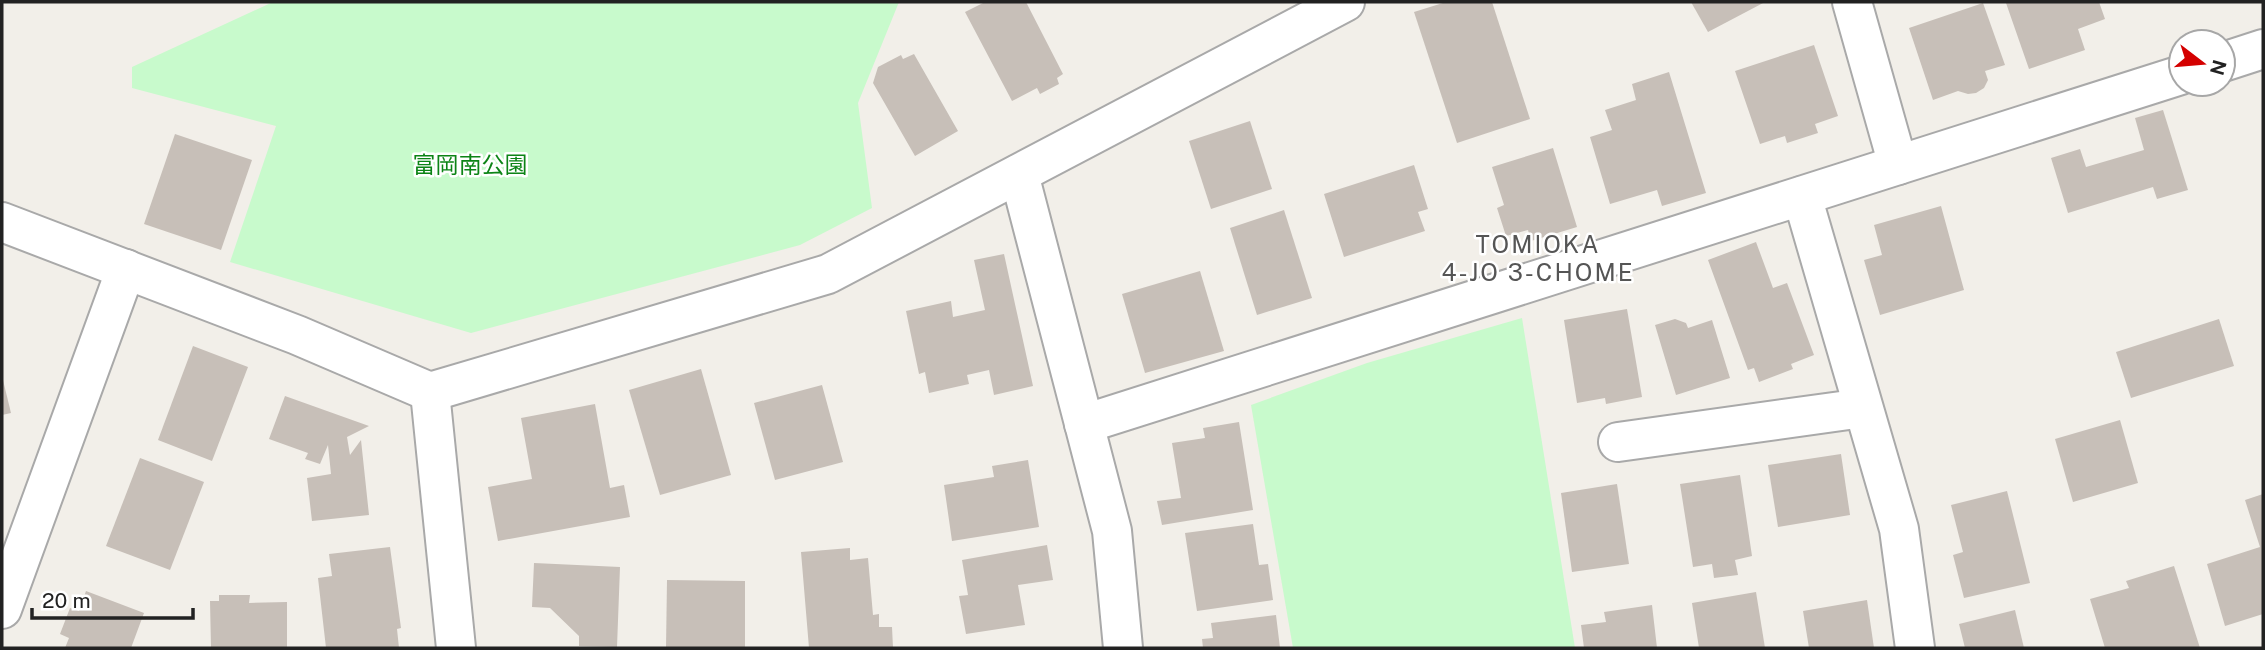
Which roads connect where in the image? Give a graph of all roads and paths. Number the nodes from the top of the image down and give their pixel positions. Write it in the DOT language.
graph roads {
  1 [pos="1345,2"];
  2 [pos="1852,2"];
  3 [pos="2263,49"];
  4 [pos="2237,57"];
  5 [pos="2167,80"];
  6 [pos="1898,166"];
  7 [pos="1019,174"];
  8 [pos="1802,196"];
  9 [pos="2,222"];
  10 [pos="126,269"];
  11 [pos="430,392"];
  12 [pos="1863,408"];
  13 [pos="1084,424"];
  14 [pos="1618,442"];
  15 [pos="2,609"];
  16 [pos="456,648"];
  17 [pos="1123,648"];
  18 [pos="1915,648"];
  1 -- 7 [label="street"];
  2 -- 6 [label="street"];
  3 -- 4 [label="street"];
  5 -- 6 [label="street"];
  6 -- 8 [label="street"];
  7 -- 11 [label="street"];
  7 -- 13 [label="street"];
  8 -- 12 [label="street"];
  8 -- 13 [label="street"];
  9 -- 10 [label="street"];
  10 -- 11 [label="street"];
  10 -- 15 [label="street"];
  11 -- 16 [label="street"];
  12 -- 14 [label="street"];
  12 -- 18 [label="street"];
  13 -- 17 [label="street"];
}
